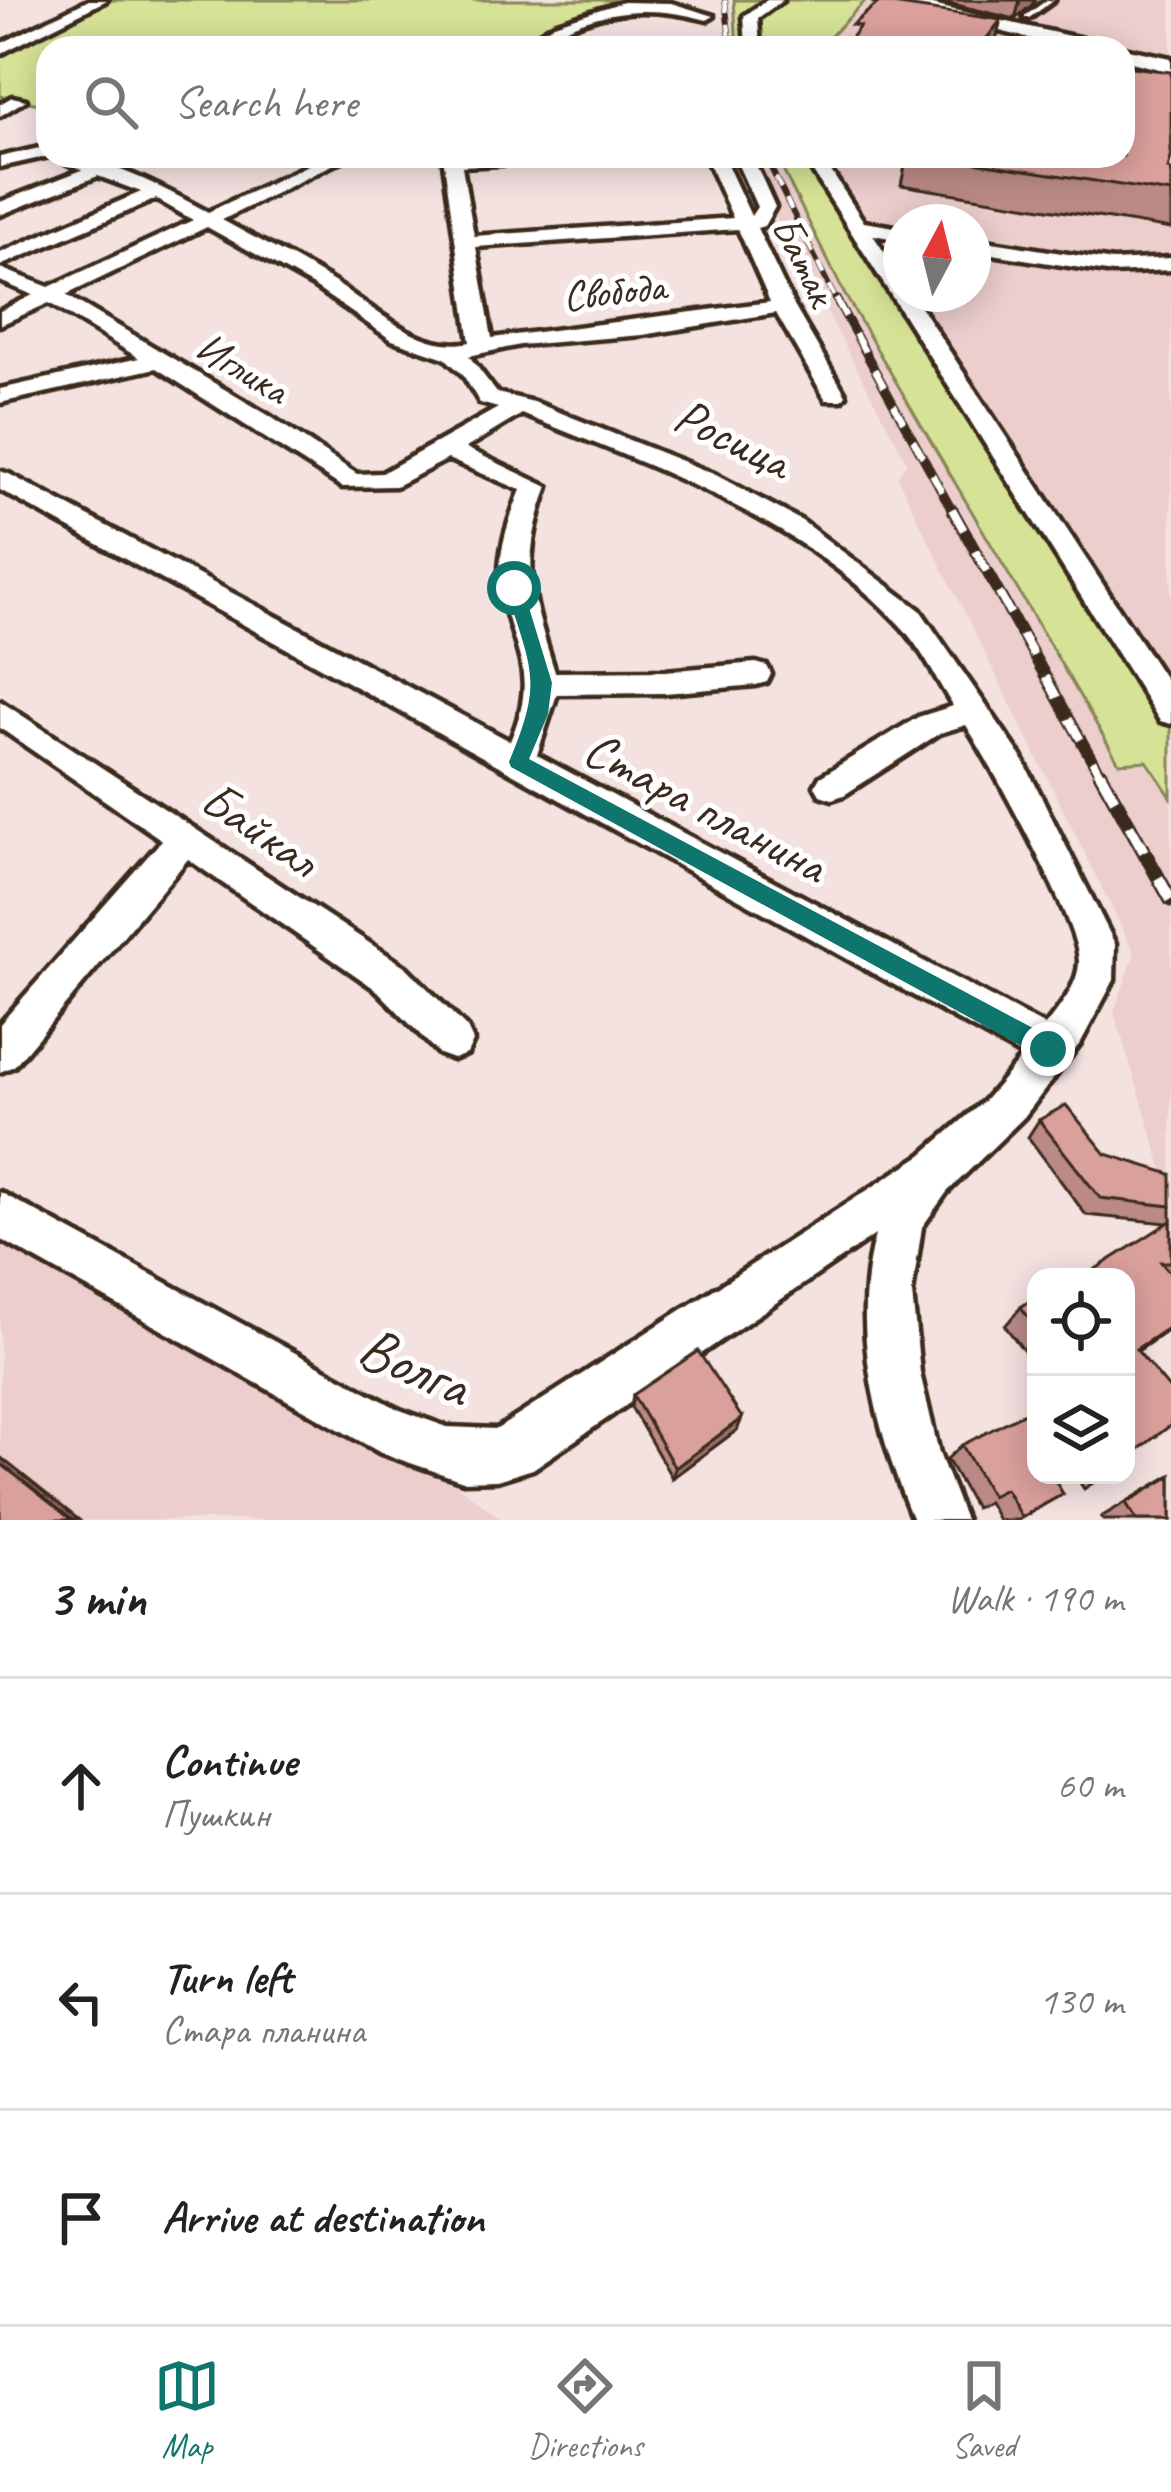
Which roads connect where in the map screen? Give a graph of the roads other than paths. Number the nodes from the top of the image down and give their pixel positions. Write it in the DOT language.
graph roads {
  1 [pos="100,0"];
  2 [pos="776,0"];
  3 [pos="884,0"];
  4 [pos="1051,0"];
  5 [pos="707,15"];
  6 [pos="1027,17"];
  7 [pos="538,36"];
  8 [pos="752,36"];
  9 [pos="1044,36"];
  10 [pos="0,50"];
  11 [pos="1135,57"];
  12 [pos="1171,65"];
  13 [pos="18,100"];
  14 [pos="0,111"];
  15 [pos="36,154"];
  16 [pos="0,162"];
  17 [pos="92,168"];
  18 [pos="317,168"];
  19 [pos="454,168"];
  20 [pos="719,168"];
  21 [pos="748,168"];
  22 [pos="820,168"];
  23 [pos="97,170"];
  24 [pos="158,193"];
  25 [pos="0,209"];
  26 [pos="212,221"];
  27 [pos="743,225"];
  28 [pos="856,226"];
  29 [pos="883,231"];
  30 [pos="466,242"];
  31 [pos="991,248"];
  32 [pos="0,260"];
  33 [pos="1171,264"];
  34 [pos="0,274"];
  35 [pos="52,296"];
  36 [pos="783,306"];
  37 [pos="0,319"];
  38 [pos="482,345"];
  39 [pos="453,353"];
  40 [pos="156,361"];
  41 [pos="834,395"];
  42 [pos="0,396"];
  43 [pos="518,406"];
  44 [pos="447,449"];
  45 [pos="0,479"];
  46 [pos="755,674"];
  47 [pos="543,683"];
  48 [pos="975,711"];
  49 [pos="0,712"];
  50 [pos="1171,713"];
  51 [pos="518,762"];
  52 [pos="832,786"];
  53 [pos="184,839"];
  54 [pos="453,1041"];
  55 [pos="1048,1049"];
  56 [pos="0,1053"];
  57 [pos="949,1159"];
  58 [pos="0,1214"];
  59 [pos="939,1520"];
  1 -- 10 [label="street"];
  2 -- 8 [label="street"];
  3 -- 9 [label="main road"];
  4 -- 6 [label="lane"];
  5 -- 7 [label="street"];
  11 -- 12 [label="main road"];
  13 -- 14 [label="street"];
  15 -- 16 [label="street"];
  17 -- 23 [label="street"];
  18 -- 26 [label="street"];
  19 -- 30 [label="street"];
  20 -- 27 [label="street, Батак"];
  21 -- 27 [label="street"];
  22 -- 28 [label="street"];
  23 -- 24 [label="street"];
  23 -- 25 [label="street"];
  24 -- 26 [label="street"];
  24 -- 32 [label="street"];
  26 -- 35 [label="street"];
  26 -- 39 [label="street"];
  27 -- 30 [label="street"];
  27 -- 36 [label="street, Батак"];
  28 -- 29 [label="street"];
  28 -- 50 [label="street"];
  30 -- 38 [label="street"];
  31 -- 33 [label="street"];
  34 -- 35 [label="street, Иглика"];
  35 -- 37 [label="street"];
  35 -- 40 [label="street, Иглика"];
  36 -- 38 [label="street, Свобода"];
  36 -- 41 [label="street, Батак"];
  38 -- 39 [label="street, Свобода"];
  39 -- 43 [label="street, Росица"];
  40 -- 42 [label="street"];
  40 -- 44 [label="street, Иглика"];
  43 -- 44 [label="street, Иглика"];
  43 -- 48 [label="street, Росица"];
  44 -- 47 [label="street"];
  45 -- 51 [label="street, Стара планина"];
  46 -- 47 [label="street"];
  47 -- 51 [label="street"];
  48 -- 52 [label="street"];
  48 -- 55 [label="street, Росица"];
  49 -- 53 [label="street, Байкал"];
  51 -- 55 [label="street, Стара планина"];
  53 -- 54 [label="street, Байкал"];
  53 -- 56 [label="street"];
  55 -- 57 [label="street, Росица"];
  57 -- 58 [label="street, Волга"];
  57 -- 59 [label="street"];
}
